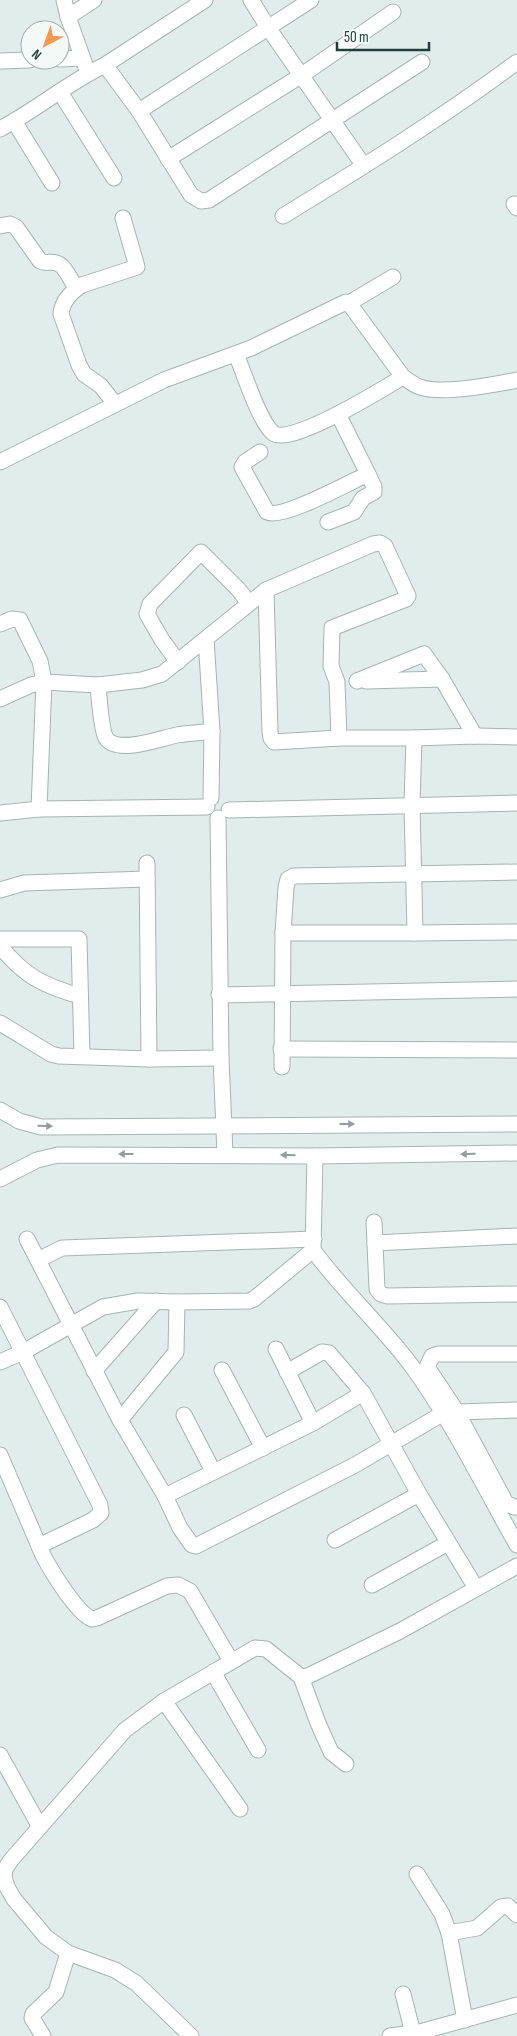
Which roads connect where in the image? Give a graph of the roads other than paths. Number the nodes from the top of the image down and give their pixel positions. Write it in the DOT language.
graph roads {
  1 [pos="64,0"];
  2 [pos="94,0"];
  3 [pos="205,0"];
  4 [pos="251,0"];
  5 [pos="311,0"];
  6 [pos="393,12"];
  7 [pos="68,17"];
  8 [pos="269,29"];
  9 [pos="82,58"];
  10 [pos="70,59"];
  11 [pos="20,60"];
  12 [pos="0,61"];
  13 [pos="422,62"];
  14 [pos="517,62"];
  15 [pos="106,65"];
  16 [pos="88,73"];
  17 [pos="302,75"];
  18 [pos="60,92"];
  19 [pos="139,111"];
  20 [pos="331,119"];
  21 [pos="14,121"];
  22 [pos="0,129"];
  23 [pos="168,158"];
  24 [pos="364,166"];
  25 [pos="114,178"];
  26 [pos="52,183"];
  27 [pos="283,216"];
  28 [pos="123,218"];
  29 [pos="0,226"];
  30 [pos="393,277"];
  31 [pos="76,288"];
  32 [pos="349,303"];
  33 [pos="236,354"];
  34 [pos="403,378"];
  35 [pos="517,380"];
  36 [pos="115,404"];
  37 [pos="338,414"];
  38 [pos="260,452"];
  39 [pos="0,462"];
  40 [pos="368,474"];
  41 [pos="328,522"];
  42 [pos="266,590"];
  43 [pos="249,603"];
  44 [pos="0,624"];
  45 [pos="206,639"];
  46 [pos="178,662"];
  47 [pos="442,679"];
  48 [pos="357,681"];
  49 [pos="44,682"];
  50 [pos="338,682"];
  51 [pos="98,684"];
  52 [pos="0,699"];
  53 [pos="212,731"];
  54 [pos="475,736"];
  55 [pos="517,737"];
  56 [pos="339,738"];
  57 [pos="414,738"];
  58 [pos="209,802"];
  59 [pos="517,802"];
  60 [pos="412,804"];
  61 [pos="39,809"];
  62 [pos="0,813"];
  63 [pos="224,814"];
  64 [pos="147,863"];
  65 [pos="517,872"];
  66 [pos="412,874"];
  67 [pos="146,880"];
  68 [pos="0,890"];
  69 [pos="283,932"];
  70 [pos="517,932"];
  71 [pos="415,934"];
  72 [pos="0,939"];
  73 [pos="0,946"];
  74 [pos="517,989"];
  75 [pos="283,994"];
  76 [pos="220,995"];
  77 [pos="80,996"];
  78 [pos="0,1023"];
  79 [pos="281,1049"];
  80 [pos="517,1050"];
  81 [pos="82,1056"];
  82 [pos="149,1058"];
  83 [pos="221,1058"];
  84 [pos="282,1067"];
  85 [pos="0,1110"];
  86 [pos="224,1124"];
  87 [pos="517,1124"];
  88 [pos="517,1153"];
  89 [pos="225,1154"];
  90 [pos="315,1156"];
  91 [pos="0,1179"];
  92 [pos="374,1222"];
  93 [pos="517,1236"];
  94 [pos="27,1239"];
  95 [pos="376,1243"];
  96 [pos="313,1244"];
  97 [pos="38,1260"];
  98 [pos="517,1294"];
  99 [pos="156,1301"];
  100 [pos="177,1302"];
  101 [pos="0,1307"];
  102 [pos="70,1326"];
  103 [pos="276,1349"];
  104 [pos="23,1352"];
  105 [pos="517,1354"];
  106 [pos="0,1362"];
  107 [pos="222,1370"];
  108 [pos="94,1371"];
  109 [pos="287,1372"];
  110 [pos="363,1393"];
  111 [pos="517,1410"];
  112 [pos="450,1413"];
  113 [pos="184,1415"];
  114 [pos="120,1420"];
  115 [pos="313,1423"];
  116 [pos="392,1445"];
  117 [pos="263,1448"];
  118 [pos="0,1456"];
  119 [pos="213,1471"];
  120 [pos="419,1494"];
  121 [pos="165,1496"];
  122 [pos="517,1506"];
  123 [pos="335,1540"];
  124 [pos="448,1543"];
  125 [pos="517,1545"];
  126 [pos="39,1546"];
  127 [pos="517,1566"];
  128 [pos="372,1584"];
  129 [pos="476,1588"];
  130 [pos="231,1661"];
  131 [pos="213,1672"];
  132 [pos="301,1677"];
  133 [pos="164,1701"];
  134 [pos="258,1750"];
  135 [pos="0,1755"];
  136 [pos="346,1764"];
  137 [pos="240,1809"];
  138 [pos="40,1827"];
  139 [pos="417,1874"];
  140 [pos="517,1915"];
  141 [pos="449,1933"];
  142 [pos="68,1953"];
  143 [pos="403,1994"];
  144 [pos="517,2006"];
  145 [pos="465,2020"];
  146 [pos="413,2033"];
  147 [pos="43,2036"];
  148 [pos="191,2036"];
  149 [pos="390,2036"];
  1 -- 7 [label="street"];
  2 -- 7 [label="street"];
  3 -- 15 [label="street"];
  4 -- 8 [label="street"];
  5 -- 8 [label="street"];
  6 -- 17 [label="street"];
  7 -- 9 [label="street"];
  8 -- 17 [label="street"];
  8 -- 19 [label="street"];
  9 -- 10 [label="street"];
  9 -- 16 [label="street"];
  11 -- 12 [label="street"];
  13 -- 20 [label="street"];
  14 -- 24 [label="street"];
  15 -- 16 [label="street"];
  15 -- 19 [label="street"];
  16 -- 18 [label="street"];
  17 -- 20 [label="street"];
  17 -- 23 [label="street"];
  18 -- 21 [label="street"];
  18 -- 25 [label="street"];
  19 -- 23 [label="street"];
  20 -- 23 [label="street"];
  20 -- 24 [label="street"];
  21 -- 22 [label="street"];
  21 -- 26 [label="street"];
  24 -- 27 [label="street"];
  28 -- 31 [label="street"];
  29 -- 31 [label="street"];
  30 -- 32 [label="street"];
  31 -- 36 [label="street"];
  32 -- 33 [label="street"];
  32 -- 34 [label="street"];
  33 -- 36 [label="street"];
  33 -- 37 [label="street"];
  34 -- 35 [label="street"];
  34 -- 37 [label="street"];
  36 -- 39 [label="street"];
  37 -- 40 [label="street"];
  38 -- 40 [label="street"];
  40 -- 41 [label="street"];
  42 -- 43 [label="street"];
  42 -- 50 [label="street"];
  42 -- 56 [label="street"];
  43 -- 45 [label="street"];
  43 -- 46 [label="street"];
  44 -- 49 [label="street"];
  45 -- 46 [label="street"];
  45 -- 53 [label="street"];
  46 -- 51 [label="street"];
  47 -- 48 [label="street"];
  47 -- 48 [label="street"];
  47 -- 54 [label="street"];
  48 -- 50 [label="street"];
  49 -- 51 [label="street"];
  49 -- 52 [label="street"];
  49 -- 61 [label="street"];
  50 -- 56 [label="street"];
  51 -- 53 [label="street"];
  53 -- 58 [label="street"];
  54 -- 55 [label="street"];
  54 -- 57 [label="street"];
  56 -- 57 [label="street"];
  57 -- 60 [label="street"];
  58 -- 61 [label="street"];
  58 -- 63 [label="street"];
  58 -- 63 [label="street"];
  59 -- 60 [label="street"];
  60 -- 63 [label="street"];
  60 -- 66 [label="street"];
  61 -- 62 [label="street"];
  63 -- 76 [label="street"];
  64 -- 67 [label="street"];
  65 -- 66 [label="street"];
  66 -- 69 [label="street"];
  66 -- 71 [label="street"];
  67 -- 68 [label="street"];
  67 -- 82 [label="street"];
  69 -- 71 [label="street"];
  69 -- 75 [label="street"];
  70 -- 71 [label="street"];
  72 -- 77 [label="street"];
  73 -- 77 [label="street"];
  74 -- 75 [label="street"];
  75 -- 76 [label="street"];
  75 -- 79 [label="street"];
  76 -- 83 [label="street"];
  77 -- 81 [label="street"];
  78 -- 81 [label="street"];
  79 -- 80 [label="street"];
  79 -- 84 [label="street"];
  81 -- 82 [label="street"];
  82 -- 83 [label="street"];
  83 -- 86 [label="street"];
  85 -- 86 [label="street, one-way"];
  86 -- 87 [label="street, one-way"];
  86 -- 89 [label="street"];
  88 -- 90 [label="street, one-way"];
  90 -- 89 [label="street, one-way"];
  89 -- 91 [label="street, one-way"];
  90 -- 96 [label="street"];
  92 -- 95 [label="street"];
  93 -- 95 [label="street"];
  94 -- 97 [label="street"];
  95 -- 98 [label="street"];
  96 -- 97 [label="street"];
  96 -- 100 [label="street"];
  96 -- 112 [label="street"];
  97 -- 102 [label="street"];
  99 -- 100 [label="street"];
  99 -- 102 [label="street"];
  99 -- 108 [label="street"];
  100 -- 114 [label="street"];
  101 -- 104 [label="street"];
  102 -- 104 [label="street"];
  102 -- 108 [label="street"];
  103 -- 109 [label="street"];
  104 -- 106 [label="street"];
  104 -- 126 [label="street"];
  105 -- 112 [label="street"];
  107 -- 117 [label="street"];
  108 -- 114 [label="street"];
  109 -- 110 [label="street"];
  109 -- 115 [label="street"];
  110 -- 115 [label="street"];
  110 -- 116 [label="street"];
  111 -- 112 [label="street"];
  112 -- 116 [label="street"];
  112 -- 122 [label="street"];
  112 -- 125 [label="street"];
  113 -- 119 [label="street"];
  114 -- 121 [label="street"];
  115 -- 117 [label="street"];
  116 -- 120 [label="street"];
  116 -- 121 [label="street"];
  117 -- 119 [label="street"];
  118 -- 126 [label="street"];
  119 -- 121 [label="street"];
  120 -- 123 [label="street"];
  120 -- 124 [label="street"];
  124 -- 128 [label="street"];
  124 -- 129 [label="street"];
  126 -- 130 [label="street"];
  127 -- 129 [label="street"];
  129 -- 132 [label="street"];
  130 -- 131 [label="street"];
  130 -- 132 [label="street"];
  131 -- 133 [label="street"];
  131 -- 134 [label="street"];
  132 -- 136 [label="street"];
  133 -- 137 [label="street"];
  133 -- 138 [label="street"];
  135 -- 138 [label="street"];
  138 -- 142 [label="street"];
  139 -- 141 [label="street"];
  140 -- 141 [label="street"];
  141 -- 145 [label="street"];
  142 -- 147 [label="street"];
  142 -- 148 [label="street"];
  143 -- 146 [label="street"];
  144 -- 145 [label="street"];
  145 -- 146 [label="street"];
  146 -- 149 [label="street"];
}
